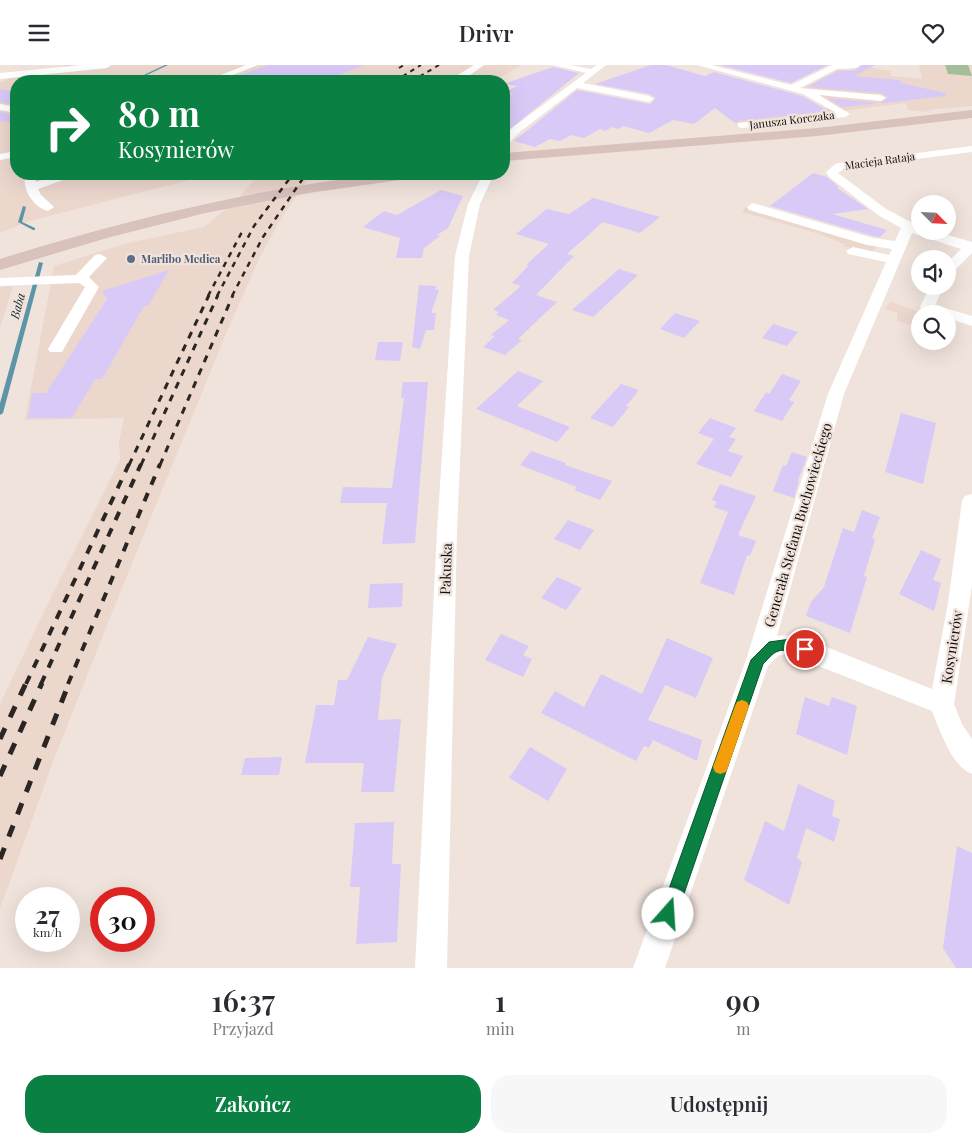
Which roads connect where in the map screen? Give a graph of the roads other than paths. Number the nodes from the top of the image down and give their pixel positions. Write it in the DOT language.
graph roads {
  1 [pos="27,65"];
  2 [pos="37,65"];
  3 [pos="107,65"];
  4 [pos="254,65"];
  5 [pos="480,65"];
  6 [pos="558,65"];
  7 [pos="602,65"];
  8 [pos="701,65"];
  9 [pos="856,65"];
  10 [pos="72,69"];
  11 [pos="752,69"];
  12 [pos="47,70"];
  13 [pos="593,72"];
  14 [pos="0,75"];
  15 [pos="33,75"];
  16 [pos="59,75"];
  17 [pos="110,75"];
  18 [pos="226,75"];
  19 [pos="465,75"];
  20 [pos="741,75"];
  21 [pos="577,85"];
  22 [pos="793,89"];
  23 [pos="806,92"];
  24 [pos="881,98"];
  25 [pos="648,99"];
  26 [pos="972,114"];
  27 [pos="742,125"];
  28 [pos="510,136"];
  29 [pos="720,141"];
  30 [pos="972,149"];
  31 [pos="510,157"];
  32 [pos="510,165"];
  33 [pos="30,180"];
  34 [pos="53,180"];
  35 [pos="322,180"];
  36 [pos="328,180"];
  37 [pos="485,180"];
  38 [pos="31,188"];
  39 [pos="48,207"];
  40 [pos="754,207"];
  41 [pos="908,227"];
  42 [pos="972,247"];
  43 [pos="0,251"];
  44 [pos="853,251"];
  45 [pos="896,253"];
  46 [pos="100,258"];
  47 [pos="956,261"];
  48 [pos="0,265"];
  49 [pos="956,266"];
  50 [pos="972,268"];
  51 [pos="80,279"];
  52 [pos="8,284"];
  53 [pos="933,295"];
  54 [pos="972,321"];
  55 [pos="56,349"];
  56 [pos="972,501"];
  57 [pos="966,605"];
  58 [pos="758,660"];
  59 [pos="942,704"];
  60 [pos="972,762"];
  61 [pos="431,968"];
  62 [pos="649,968"];
  1 -- 14 [label="street"];
  2 -- 12 [label="street"];
  3 -- 10 [label="street"];
  4 -- 18 [label="street"];
  5 -- 19 [label="street"];
  6 -- 13 [label="street"];
  7 -- 13 [label="street"];
  8 -- 20 [label="street, Janusza Korczaka"];
  9 -- 22 [label="street"];
  10 -- 12 [label="street"];
  10 -- 16 [label="street"];
  10 -- 17 [label="street"];
  11 -- 20 [label="street"];
  12 -- 14 [label="street"];
  12 -- 15 [label="street"];
  13 -- 21 [label="street"];
  20 -- 22 [label="street, Janusza Korczaka"];
  21 -- 25 [label="street"];
  21 -- 28 [label="street"];
  22 -- 23 [label="street, Janusza Korczaka"];
  23 -- 24 [label="street"];
  23 -- 27 [label="street, Janusza Korczaka"];
  26 -- 29 [label="main road"];
  29 -- 31 [label="main road"];
  29 -- 32 [label="main road"];
  30 -- 41 [label="street, Macieja Rataja"];
  33 -- 38 [label="street"];
  34 -- 38 [label="street"];
  35 -- 43 [label="main road"];
  36 -- 48 [label="main road"];
  37 -- 61 [label="street, Pakuska"];
  38 -- 39 [label="street"];
  40 -- 45 [label="street"];
  41 -- 42 [label="street, Macieja Rataja"];
  41 -- 45 [label="street, Generała Stefana Buchowieckiego"];
  42 -- 47 [label="street"];
  44 -- 45 [label="street"];
  45 -- 58 [label="street, Generała Stefana Buchowieckiego"];
  46 -- 51 [label="street"];
  49 -- 50 [label="street"];
  51 -- 52 [label="street"];
  51 -- 55 [label="street"];
  53 -- 54 [label="street"];
  56 -- 57 [label="street, Kosynierów"];
  57 -- 59 [label="street, Kosynierów"];
  58 -- 59 [label="street, Kosynierów"];
  58 -- 62 [label="street, Generała Stefana Buchowieckiego"];
  59 -- 60 [label="street"];
}
